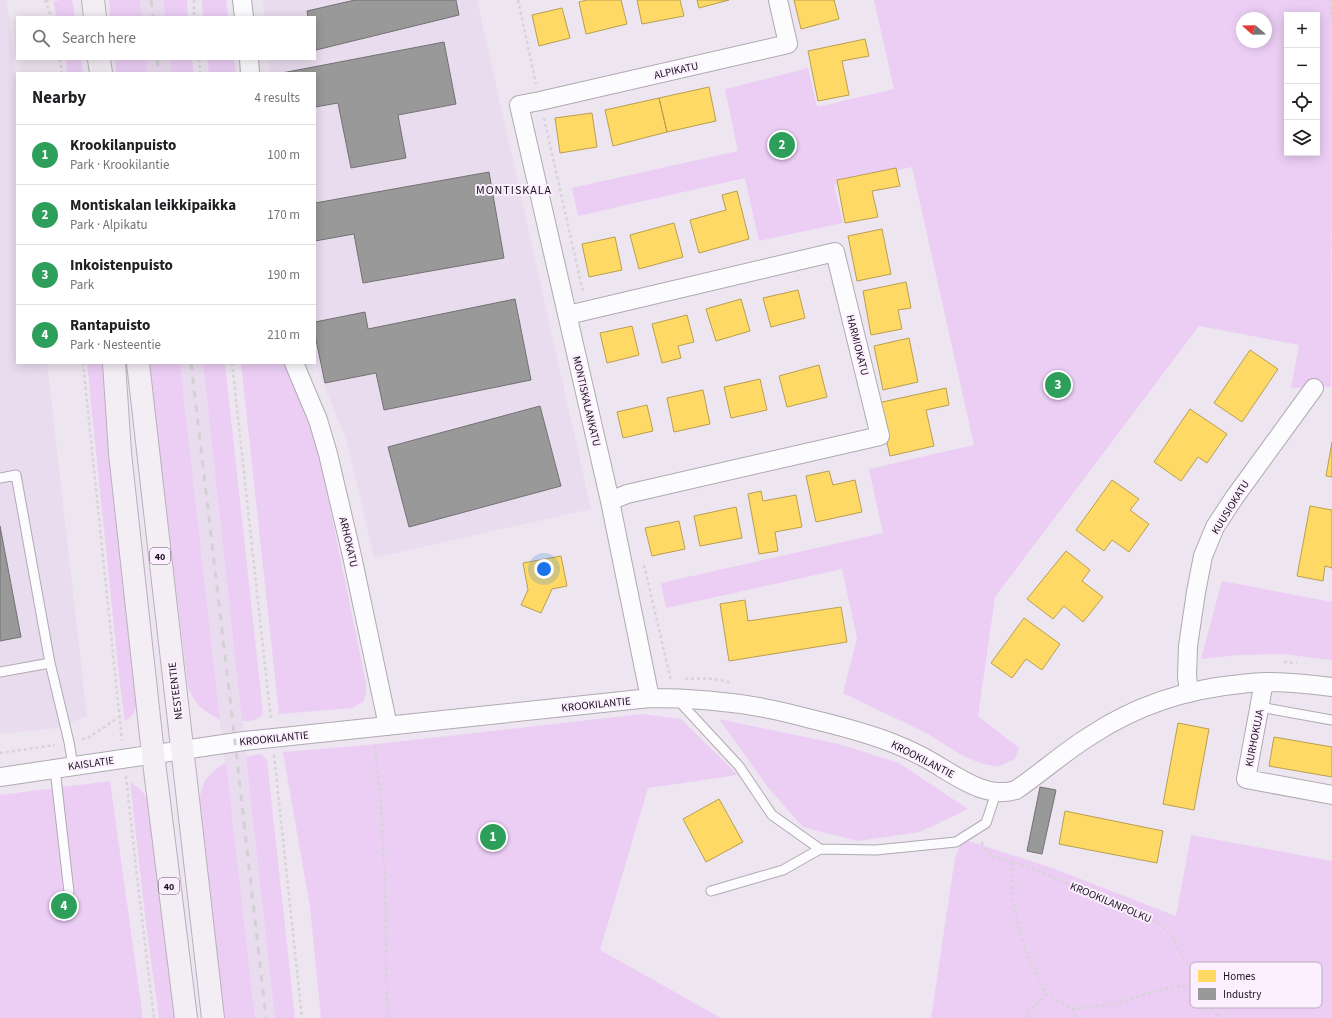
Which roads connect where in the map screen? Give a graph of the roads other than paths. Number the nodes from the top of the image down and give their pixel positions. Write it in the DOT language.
graph roads {
  1 [pos="93,0"];
  2 [pos="242,0"];
  3 [pos="778,0"];
  4 [pos="95,16"];
  5 [pos="244,16"];
  6 [pos="99,60"];
  7 [pos="249,60"];
  8 [pos="101,72"];
  9 [pos="250,72"];
  10 [pos="520,105"];
  11 [pos="568,315"];
  12 [pos="114,364"];
  13 [pos="138,364"];
  14 [pos="294,364"];
  15 [pos="1314,388"];
  16 [pos="0,478"];
  17 [pos="610,501"];
  18 [pos="50,663"];
  19 [pos="0,672"];
  20 [pos="1264,682"];
  21 [pos="1332,687"];
  22 [pos="1189,693"];
  23 [pos="650,698"];
  24 [pos="676,698"];
  25 [pos="1260,707"];
  26 [pos="1332,720"];
  27 [pos="381,727"];
  28 [pos="182,750"];
  29 [pos="153,754"];
  30 [pos="73,766"];
  31 [pos="55,769"];
  32 [pos="0,777"];
  33 [pos="996,793"];
  34 [pos="1332,795"];
  35 [pos="820,849"];
  36 [pos="711,891"];
  37 [pos="69,892"];
  38 [pos="186,1018"];
  39 [pos="213,1018"];
  1 -- 4 [label="main road"];
  2 -- 5 [label="street"];
  3 -- 10 [label="street, ALPIKATU"];
  6 -- 8 [label="main road"];
  7 -- 9 [label="street"];
  10 -- 11 [label="street, MONTISKALANKATU"];
  11 -- 17 [label="street, MONTISKALANKATU"];
  11 -- 17 [label="street, HARMIOKATU"];
  12 -- 29 [label="main road, 40"];
  13 -- 28 [label="main road, NESTEENTIE / 40"];
  14 -- 27 [label="street, ARHOKATU"];
  15 -- 22 [label="street, KUUSIOKATU"];
  16 -- 18 [label="lane"];
  17 -- 23 [label="street, MONTISKALANKATU"];
  18 -- 19 [label="lane"];
  18 -- 30 [label="lane"];
  20 -- 21 [label="street"];
  20 -- 22 [label="street"];
  20 -- 25 [label="street, KURHOKUJA"];
  22 -- 33 [label="street"];
  23 -- 24 [label="street, KROOKILANTIE"];
  23 -- 27 [label="street, KROOKILANTIE"];
  24 -- 33 [label="street, KROOKILANTIE"];
  24 -- 35 [label="lane"];
  25 -- 26 [label="lane"];
  25 -- 34 [label="street, KURHOKUJA"];
  27 -- 28 [label="street, KROOKILANTIE"];
  28 -- 29 [label="street, KAISLATIE"];
  28 -- 39 [label="main road, NESTEENTIE / 40"];
  29 -- 30 [label="street, KAISLATIE"];
  29 -- 38 [label="main road, 40"];
  30 -- 31 [label="street, KAISLATIE"];
  31 -- 32 [label="street, KAISLATIE"];
  31 -- 37 [label="lane"];
  33 -- 35 [label="lane"];
  35 -- 36 [label="lane"];
}
